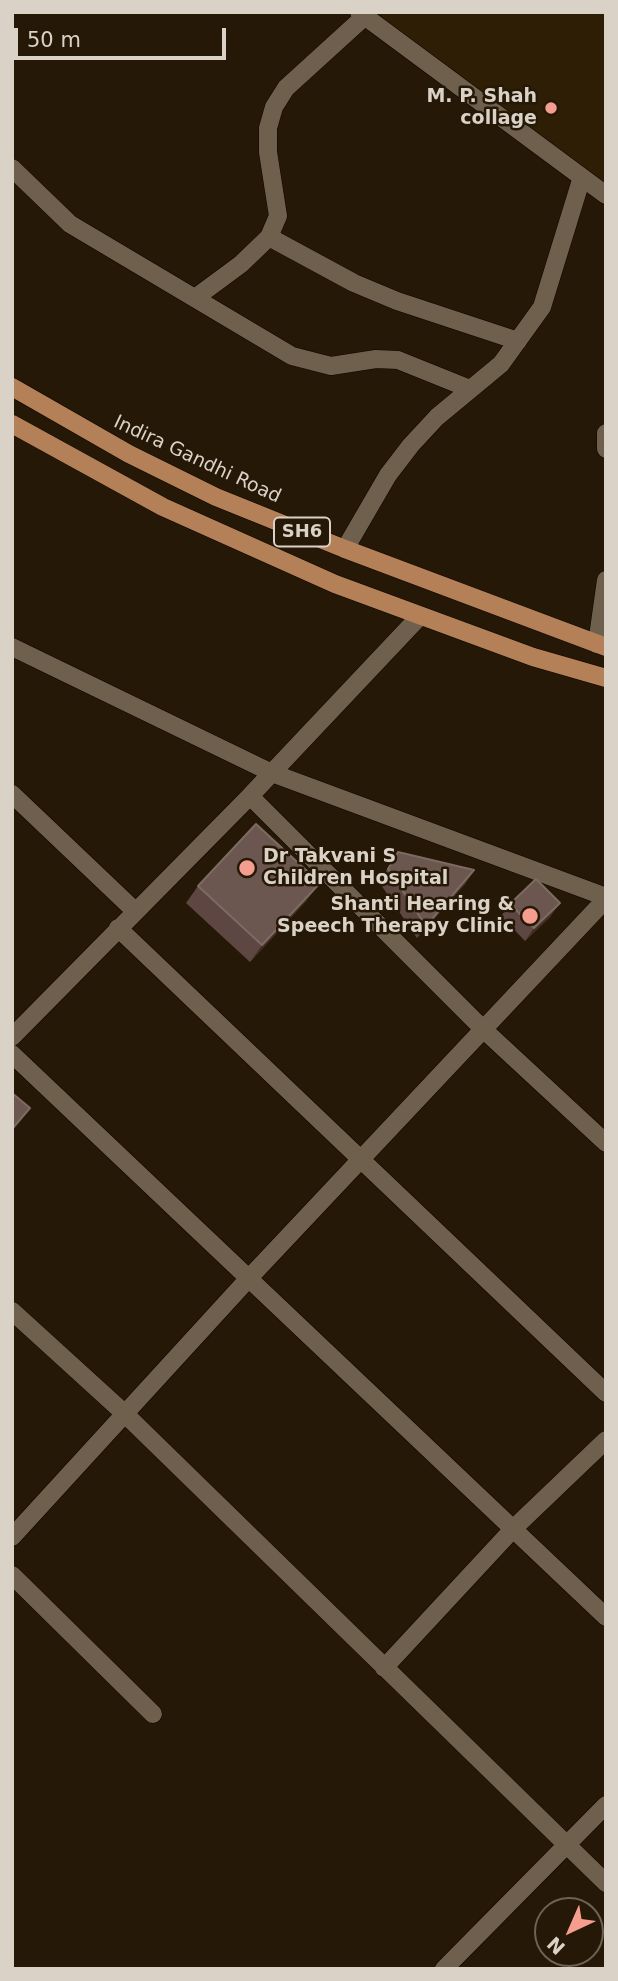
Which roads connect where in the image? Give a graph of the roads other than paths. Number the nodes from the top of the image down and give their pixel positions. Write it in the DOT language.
graph roads {
  1 [pos="361,15"];
  2 [pos="12,167"];
  3 [pos="582,177"];
  4 [pos="606,195"];
  5 [pos="269,237"];
  6 [pos="195,298"];
  7 [pos="518,341"];
  8 [pos="12,387"];
  9 [pos="470,389"];
  10 [pos="12,424"];
  11 [pos="606,433"];
  12 [pos="606,449"];
  13 [pos="345,549"];
  14 [pos="606,580"];
  15 [pos="420,616"];
  16 [pos="601,646"];
  17 [pos="12,647"];
  18 [pos="606,678"];
  19 [pos="272,773"];
  20 [pos="12,794"];
  21 [pos="250,796"];
  22 [pos="606,897"];
  23 [pos="135,911"];
  24 [pos="118,928"];
  25 [pos="483,1029"];
  26 [pos="12,1037"];
  27 [pos="12,1054"];
  28 [pos="606,1143"];
  29 [pos="362,1158"];
  30 [pos="250,1277"];
  31 [pos="12,1311"];
  32 [pos="606,1393"];
  33 [pos="124,1413"];
  34 [pos="606,1440"];
  35 [pos="514,1528"];
  36 [pos="12,1538"];
  37 [pos="12,1575"];
  38 [pos="606,1618"];
  39 [pos="384,1668"];
  40 [pos="153,1714"];
  41 [pos="606,1805"];
  42 [pos="566,1847"];
  43 [pos="606,1883"];
  44 [pos="444,1969"];
  1 -- 3 [label="street"];
  1 -- 5 [label="street"];
  2 -- 6 [label="street"];
  3 -- 4 [label="street"];
  3 -- 7 [label="street"];
  5 -- 6 [label="street"];
  5 -- 7 [label="street"];
  6 -- 9 [label="street"];
  7 -- 9 [label="street"];
  8 -- 13 [label="main road, Indira Gandhi Road / SH6"];
  9 -- 13 [label="street"];
  10 -- 15 [label="main road, SH6"];
  11 -- 12 [label="street"];
  13 -- 16 [label="main road, Indira Gandhi Road / SH6"];
  14 -- 16 [label="street"];
  15 -- 18 [label="main road, SH6"];
  15 -- 19 [label="street"];
  17 -- 19 [label="street"];
  19 -- 21 [label="street"];
  19 -- 22 [label="street"];
  20 -- 23 [label="street"];
  21 -- 23 [label="street"];
  21 -- 25 [label="street"];
  22 -- 25 [label="street"];
  23 -- 24 [label="street"];
  24 -- 26 [label="street"];
  24 -- 29 [label="street"];
  25 -- 28 [label="street"];
  25 -- 29 [label="street"];
  27 -- 30 [label="street"];
  29 -- 30 [label="street"];
  29 -- 32 [label="street"];
  30 -- 33 [label="street"];
  30 -- 35 [label="street"];
  31 -- 33 [label="street"];
  33 -- 36 [label="street"];
  33 -- 39 [label="street"];
  34 -- 35 [label="street"];
  35 -- 38 [label="street"];
  35 -- 39 [label="street"];
  37 -- 40 [label="street"];
  39 -- 42 [label="street"];
  41 -- 42 [label="street"];
  42 -- 43 [label="street"];
  42 -- 44 [label="street"];
}
